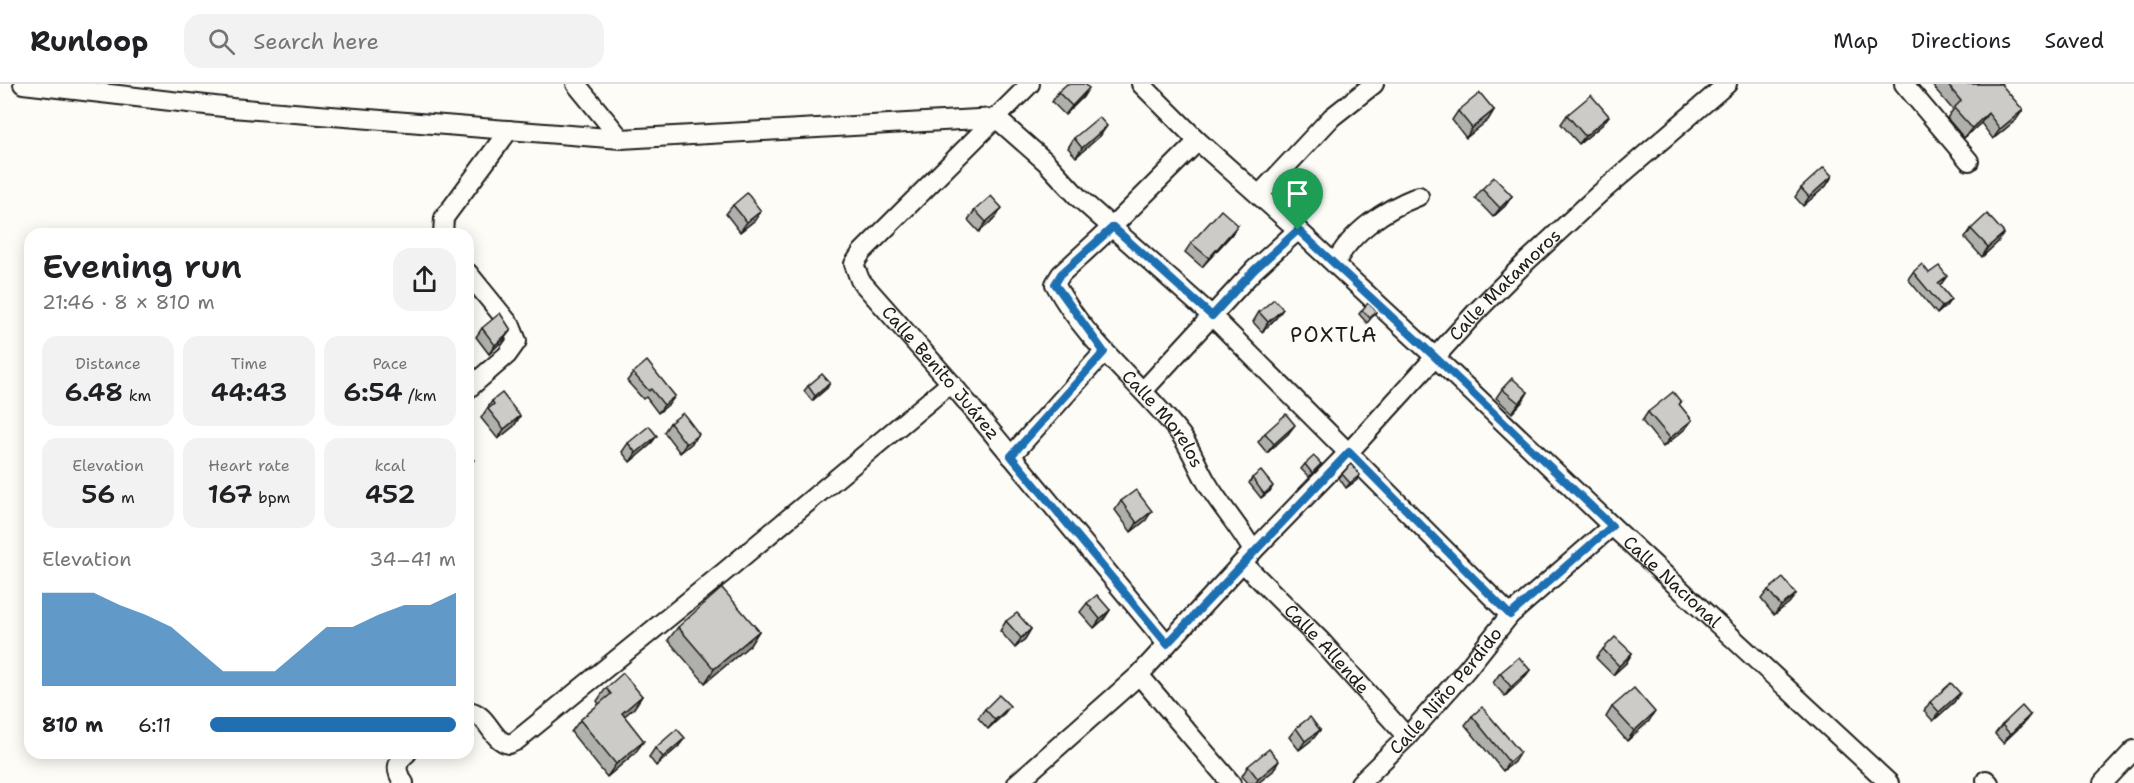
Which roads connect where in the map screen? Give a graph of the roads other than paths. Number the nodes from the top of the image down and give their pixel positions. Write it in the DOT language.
graph roads {
  1 [pos="23,84"];
  2 [pos="576,84"];
  3 [pos="1030,84"];
  4 [pos="1141,84"];
  5 [pos="1374,84"];
  6 [pos="1904,84"];
  7 [pos="1715,88"];
  8 [pos="996,118"];
  9 [pos="509,130"];
  10 [pos="621,139"];
  11 [pos="1198,141"];
  12 [pos="1969,161"];
  13 [pos="1259,195"];
  14 [pos="1419,196"];
  15 [pos="1113,227"];
  16 [pos="443,228"];
  17 [pos="1298,230"];
  18 [pos="1335,264"];
  19 [pos="474,280"];
  20 [pos="1212,316"];
  21 [pos="1104,352"];
  22 [pos="1435,357"];
  23 [pos="951,383"];
  24 [pos="474,384"];
  25 [pos="1143,391"];
  26 [pos="1349,452"];
  27 [pos="1011,456"];
  28 [pos="1612,526"];
  29 [pos="1248,557"];
  30 [pos="1510,615"];
  31 [pos="1167,644"];
  32 [pos="1139,675"];
  33 [pos="474,712"];
  34 [pos="1407,737"];
  35 [pos="2134,750"];
  36 [pos="400,759"];
  37 [pos="404,783"];
  38 [pos="1017,783"];
  39 [pos="1231,783"];
  40 [pos="1360,783"];
  41 [pos="1889,783"];
  42 [pos="2103,783"];
  1 -- 9 [label="street"];
  2 -- 10 [label="street"];
  3 -- 8 [label="street"];
  4 -- 11 [label="street, Calle Nacional"];
  5 -- 13 [label="street"];
  6 -- 12 [label="street"];
  7 -- 22 [label="street, Calle Matamoros"];
  8 -- 10 [label="street"];
  8 -- 15 [label="street"];
  8 -- 23 [label="street, Calle Benito Juárez"];
  9 -- 10 [label="street"];
  9 -- 16 [label="street"];
  11 -- 13 [label="street, Calle Nacional"];
  11 -- 15 [label="street, Calle Morelos"];
  13 -- 17 [label="street, Calle Nacional"];
  14 -- 18 [label="street"];
  15 -- 20 [label="street"];
  15 -- 21 [label="street, Calle Morelos"];
  17 -- 18 [label="street, Calle Nacional"];
  17 -- 20 [label="street"];
  18 -- 22 [label="street, Calle Nacional"];
  19 -- 24 [label="street"];
  20 -- 25 [label="street"];
  20 -- 26 [label="street"];
  21 -- 25 [label="street, Calle Morelos"];
  21 -- 27 [label="street"];
  22 -- 26 [label="street, Calle Matamoros"];
  22 -- 28 [label="street, Calle Nacional"];
  23 -- 27 [label="street, Calle Benito Juárez"];
  23 -- 33 [label="street"];
  25 -- 29 [label="street, Calle Morelos"];
  26 -- 29 [label="street, Calle Matamoros"];
  26 -- 30 [label="street"];
  27 -- 31 [label="street, Calle Benito Juárez"];
  28 -- 30 [label="street, Calle Niño Perdido"];
  28 -- 41 [label="street, Calle Nacional"];
  29 -- 31 [label="street, Calle Matamoros"];
  29 -- 34 [label="street, Calle Allende"];
  30 -- 34 [label="street, Calle Niño Perdido"];
  31 -- 32 [label="street, Calle Matamoros"];
  32 -- 38 [label="street, Calle Matamoros"];
  32 -- 39 [label="street"];
  34 -- 40 [label="street, Calle Niño Perdido"];
  35 -- 42 [label="street"];
  36 -- 37 [label="street"];
}
